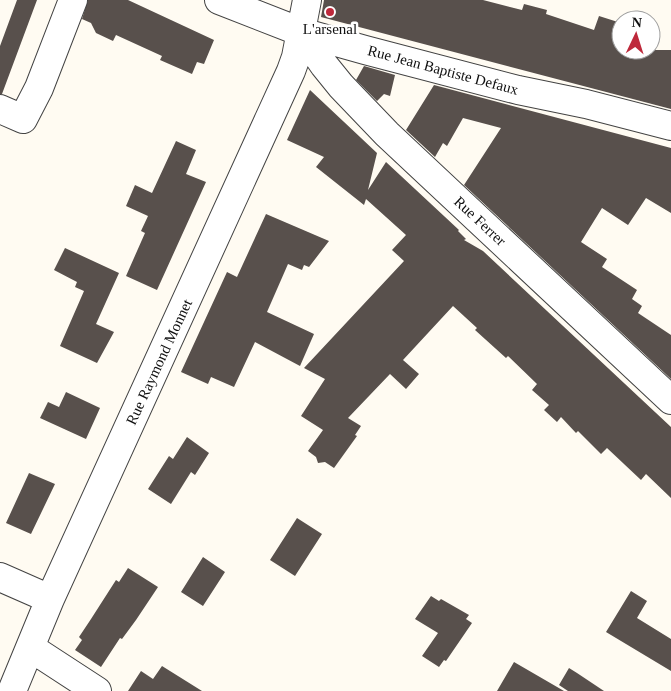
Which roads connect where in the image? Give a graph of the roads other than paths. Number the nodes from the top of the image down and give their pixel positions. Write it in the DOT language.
graph roads {
  1 [pos="73,0"];
  2 [pos="219,0"];
  3 [pos="307,0"];
  4 [pos="302,32"];
  5 [pos="0,109"];
  6 [pos="671,126"];
  7 [pos="671,400"];
  8 [pos="0,577"];
  9 [pos="50,599"];
  10 [pos="31,648"];
  11 [pos="12,691"];
  12 [pos="97,691"];
  1 -- 5 [label="street"];
  2 -- 4 [label="street, Rue Jean Baptiste Defaux"];
  3 -- 4 [label="street, Rue Raymond Monnet"];
  4 -- 6 [label="street, Rue Jean Baptiste Defaux"];
  4 -- 7 [label="street, Rue Ferrer"];
  4 -- 9 [label="street, Rue Raymond Monnet"];
  8 -- 9 [label="street"];
  9 -- 10 [label="street, Rue Raymond Monnet"];
  10 -- 11 [label="street, Rue Raymond Monnet"];
  10 -- 12 [label="street"];
}
